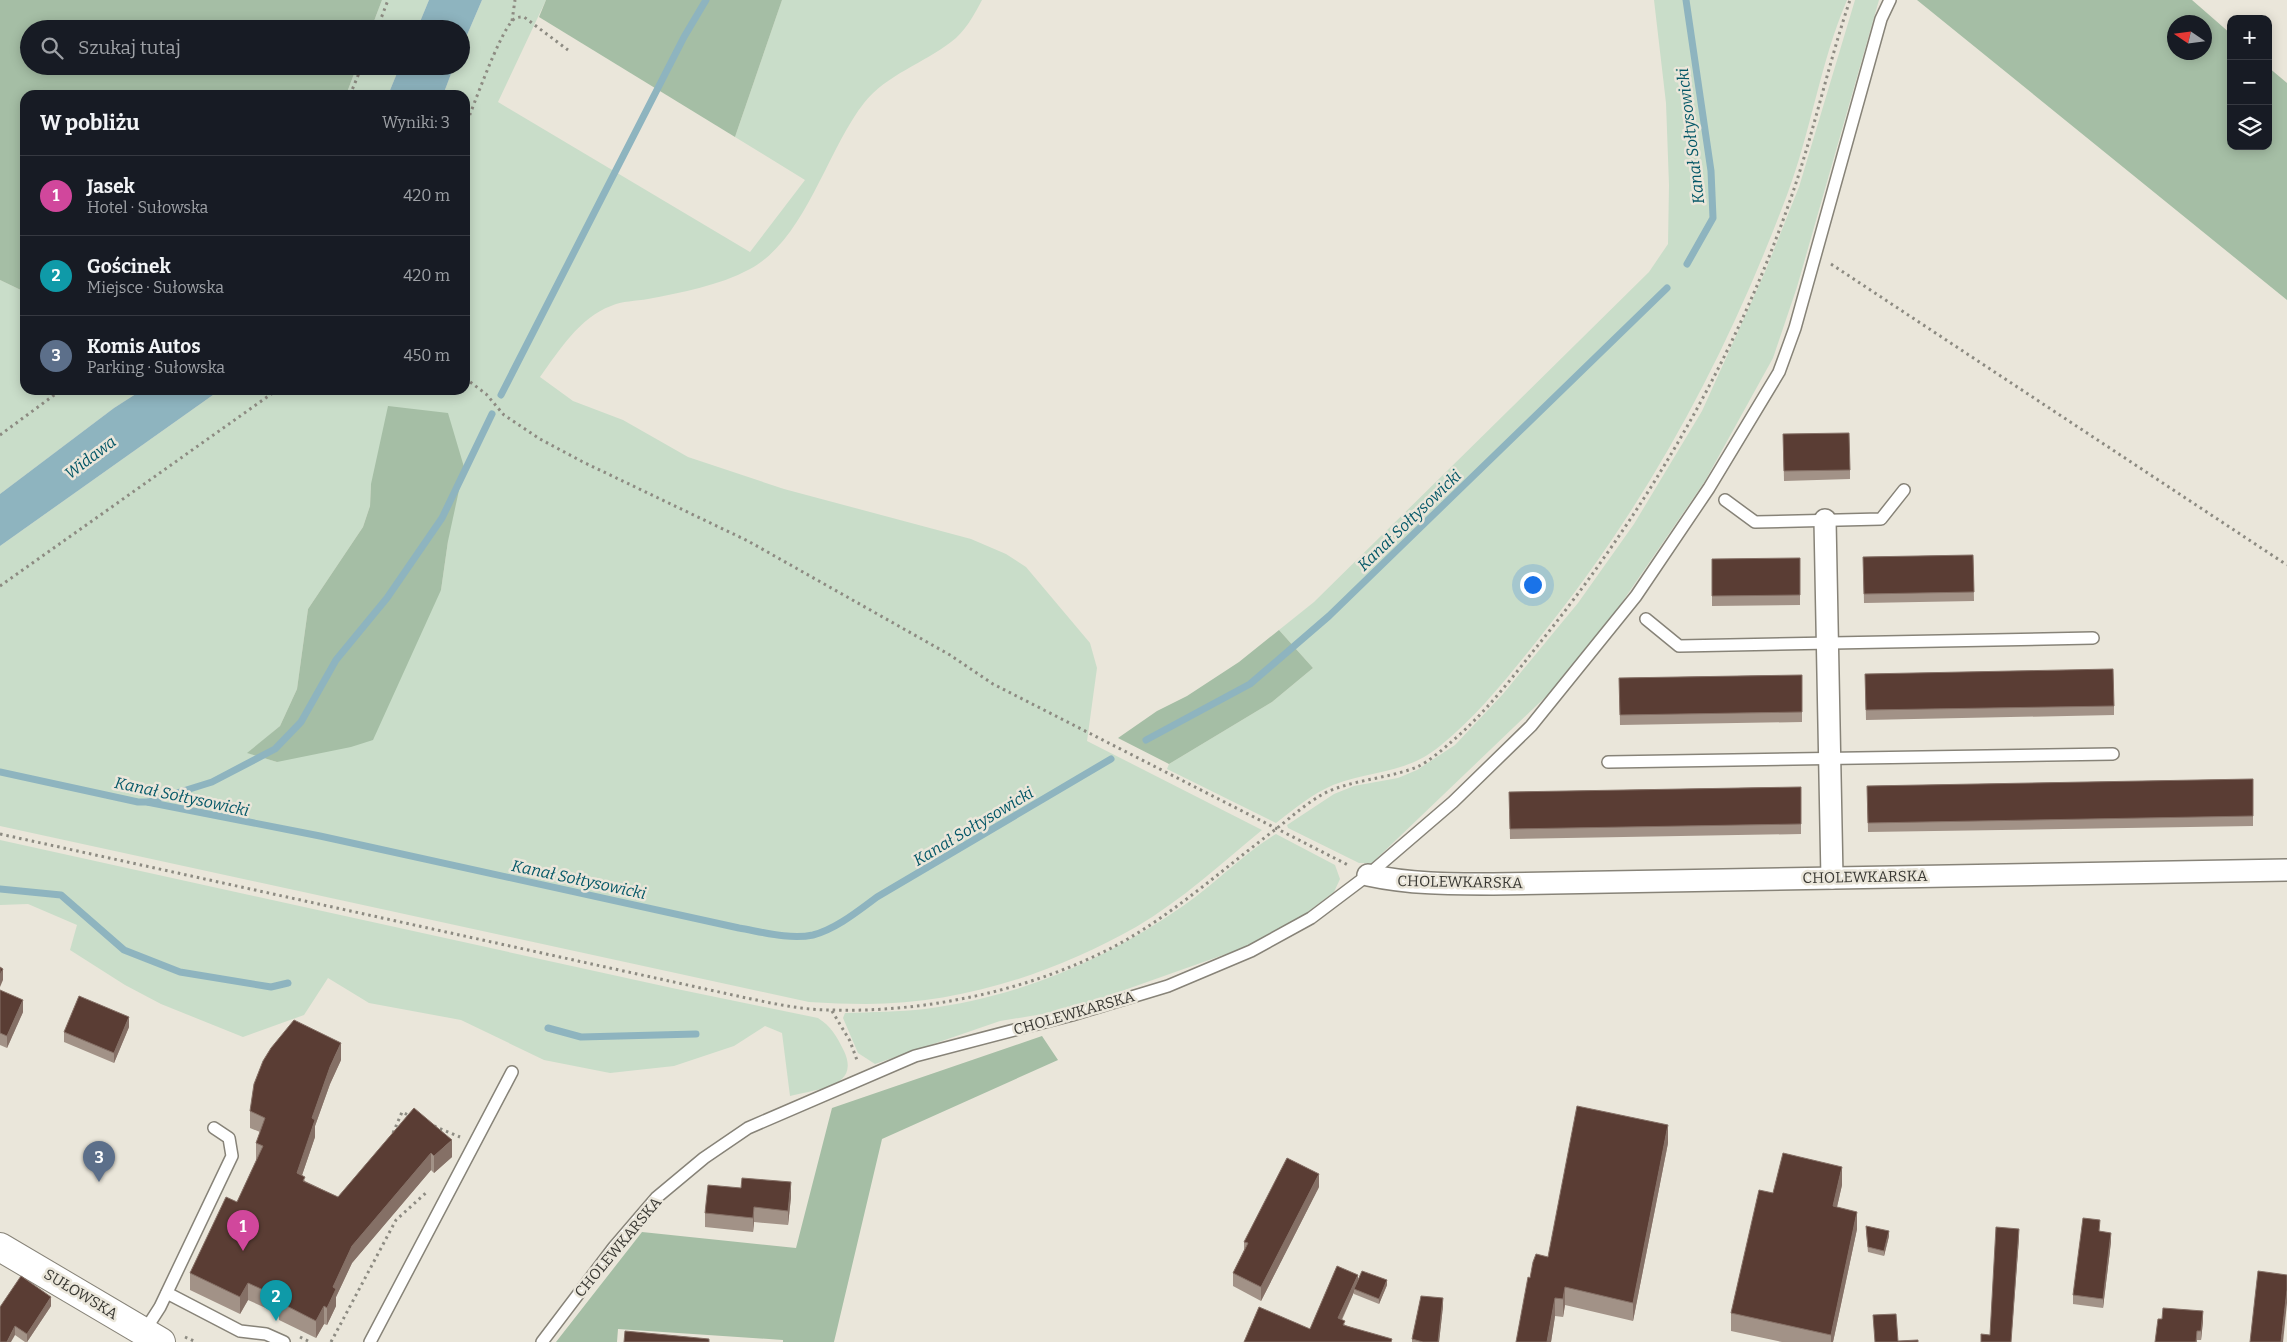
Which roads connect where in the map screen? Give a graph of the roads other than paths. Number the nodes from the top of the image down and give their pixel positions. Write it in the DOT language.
graph roads {
  1 [pos="1890,0"];
  2 [pos="1904,490"];
  3 [pos="1725,500"];
  4 [pos="1825,520"];
  5 [pos="1646,619"];
  6 [pos="2093,638"];
  7 [pos="1827,644"];
  8 [pos="2113,754"];
  9 [pos="1829,758"];
  10 [pos="1608,762"];
  11 [pos="2287,870"];
  12 [pos="1368,876"];
  13 [pos="1832,878"];
  14 [pos="512,1072"];
  15 [pos="214,1128"];
  16 [pos="0,1247"];
  17 [pos="167,1293"];
  18 [pos="153,1337"];
  19 [pos="284,1342"];
  20 [pos="370,1342"];
  21 [pos="542,1342"];
  1 -- 12 [label="lane"];
  2 -- 4 [label="lane"];
  3 -- 4 [label="lane"];
  4 -- 7 [label="street"];
  5 -- 7 [label="lane"];
  6 -- 7 [label="lane"];
  7 -- 9 [label="street"];
  8 -- 9 [label="lane"];
  9 -- 10 [label="lane"];
  9 -- 13 [label="street"];
  11 -- 13 [label="street, CHOLEWKARSKA"];
  12 -- 13 [label="street, CHOLEWKARSKA"];
  12 -- 21 [label="lane, CHOLEWKARSKA"];
  14 -- 20 [label="lane"];
  15 -- 17 [label="lane"];
  16 -- 18 [label="main road, SUŁOWSKA"];
  17 -- 18 [label="lane"];
  17 -- 19 [label="lane"];
}
